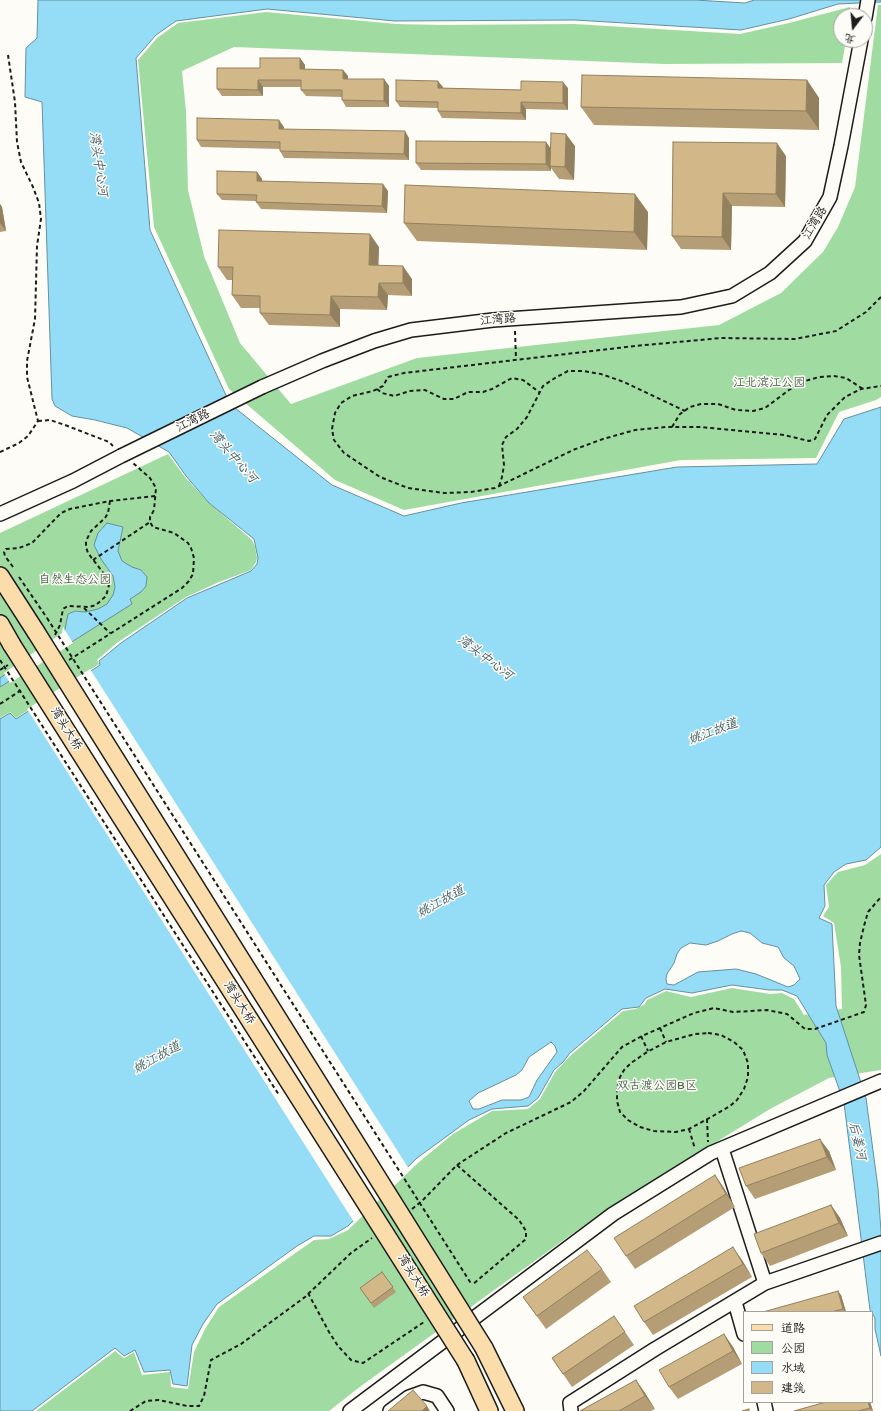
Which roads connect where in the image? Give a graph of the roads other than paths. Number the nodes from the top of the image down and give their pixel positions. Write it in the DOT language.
graph roads {
  1 [pos="859,48"];
  2 [pos="0,514"];
  3 [pos="7,572"];
  4 [pos="0,624"];
  5 [pos="881,1081"];
  6 [pos="722,1148"];
  7 [pos="881,1243"];
  8 [pos="765,1283"];
  9 [pos="735,1302"];
  10 [pos="743,1330"];
  11 [pos="350,1411"];
  12 [pos="390,1411"];
  13 [pos="447,1411"];
  14 [pos="489,1411"];
  15 [pos="515,1411"];
  16 [pos="571,1411"];
  1 -- 2 [label="street, 江湾路, bridge"];
  3 -- 15 [label="main road, 湾头大桥, bridge"];
  4 -- 14 [label="main road, 湾头大桥, bridge"];
  5 -- 6 [label="street"];
  6 -- 8 [label="street"];
  6 -- 11 [label="street"];
  7 -- 8 [label="street"];
  8 -- 9 [label="street"];
  9 -- 10 [label="street"];
  9 -- 16 [label="street"];
  12 -- 13 [label="street"];
}
